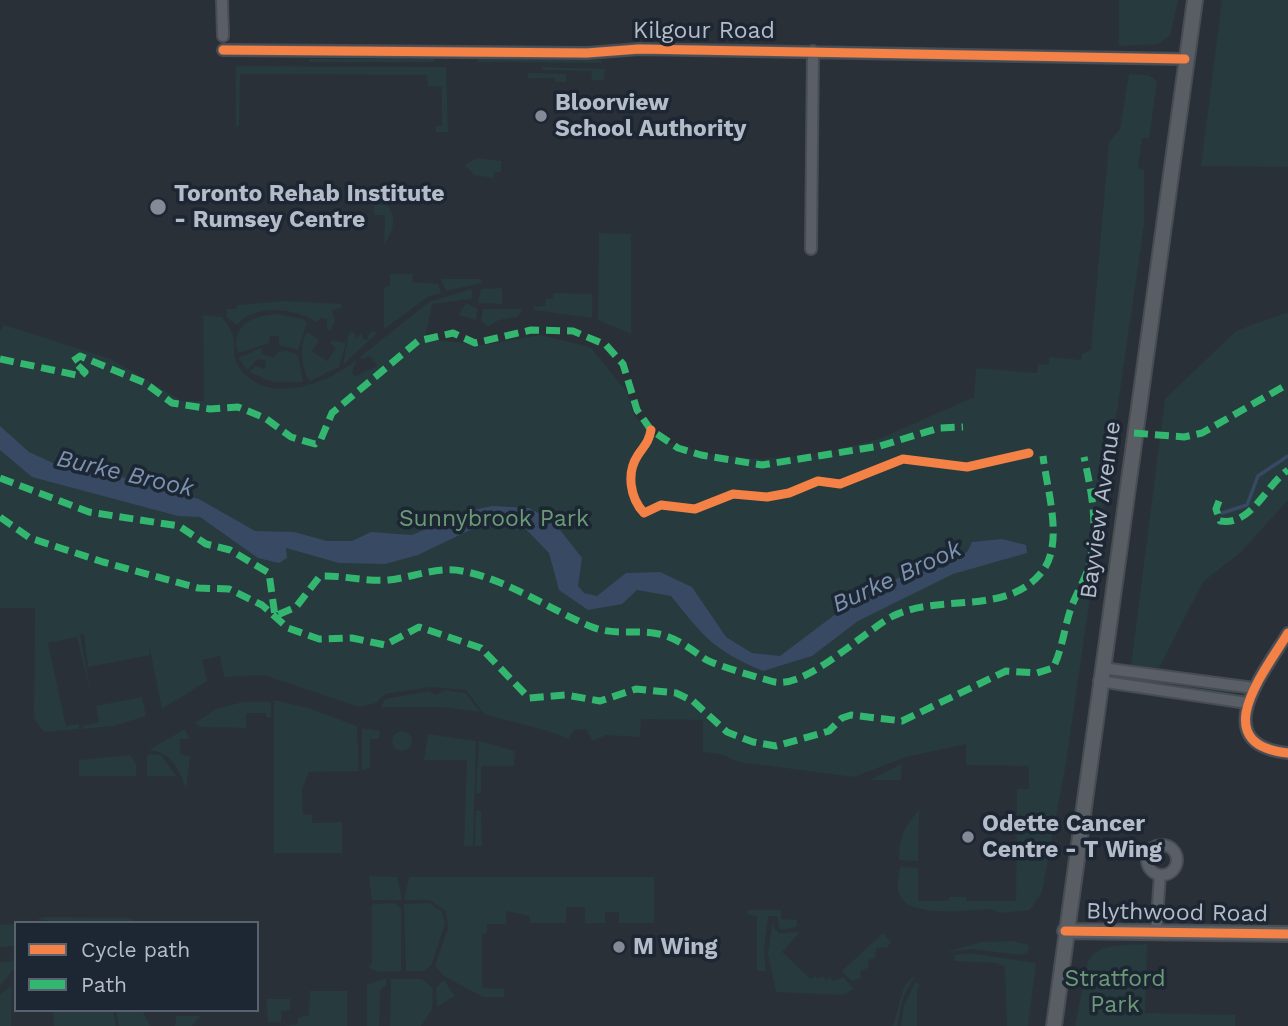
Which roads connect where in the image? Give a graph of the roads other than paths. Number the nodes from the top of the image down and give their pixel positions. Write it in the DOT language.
graph roads {
  1 [pos="222,0"];
  2 [pos="1195,0"];
  3 [pos="223,36"];
  4 [pos="223,50"];
  5 [pos="813,51"];
  6 [pos="1185,59"];
  7 [pos="811,248"];
  8 [pos="1288,634"];
  9 [pos="1101,674"];
  10 [pos="1170,676"];
  11 [pos="1254,688"];
  12 [pos="1168,691"];
  13 [pos="1247,702"];
  14 [pos="1288,753"];
  15 [pos="1160,875"];
  16 [pos="1065,931"];
  17 [pos="1156,933"];
  18 [pos="1288,934"];
  19 [pos="1054,1026"];
  1 -- 3 [label="street"];
  2 -- 6 [label="main road, Bayview Avenue"];
  4 -- 5 [label="street, Kilgour Road"];
  5 -- 6 [label="street, Kilgour Road"];
  5 -- 7 [label="street"];
  6 -- 9 [label="main road, Bayview Avenue"];
  8 -- 11 [label="street"];
  9 -- 10 [label="street"];
  9 -- 12 [label="street"];
  9 -- 16 [label="main road, Bayview Avenue"];
  10 -- 11 [label="street"];
  10 -- 12 [label="street"];
  11 -- 13 [label="street"];
  12 -- 13 [label="street"];
  13 -- 14 [label="street"];
  15 -- 17 [label="street"];
  16 -- 17 [label="main road, Blythwood Road"];
  16 -- 19 [label="main road, Bayview Avenue"];
  17 -- 18 [label="main road, Blythwood Road"];
}
